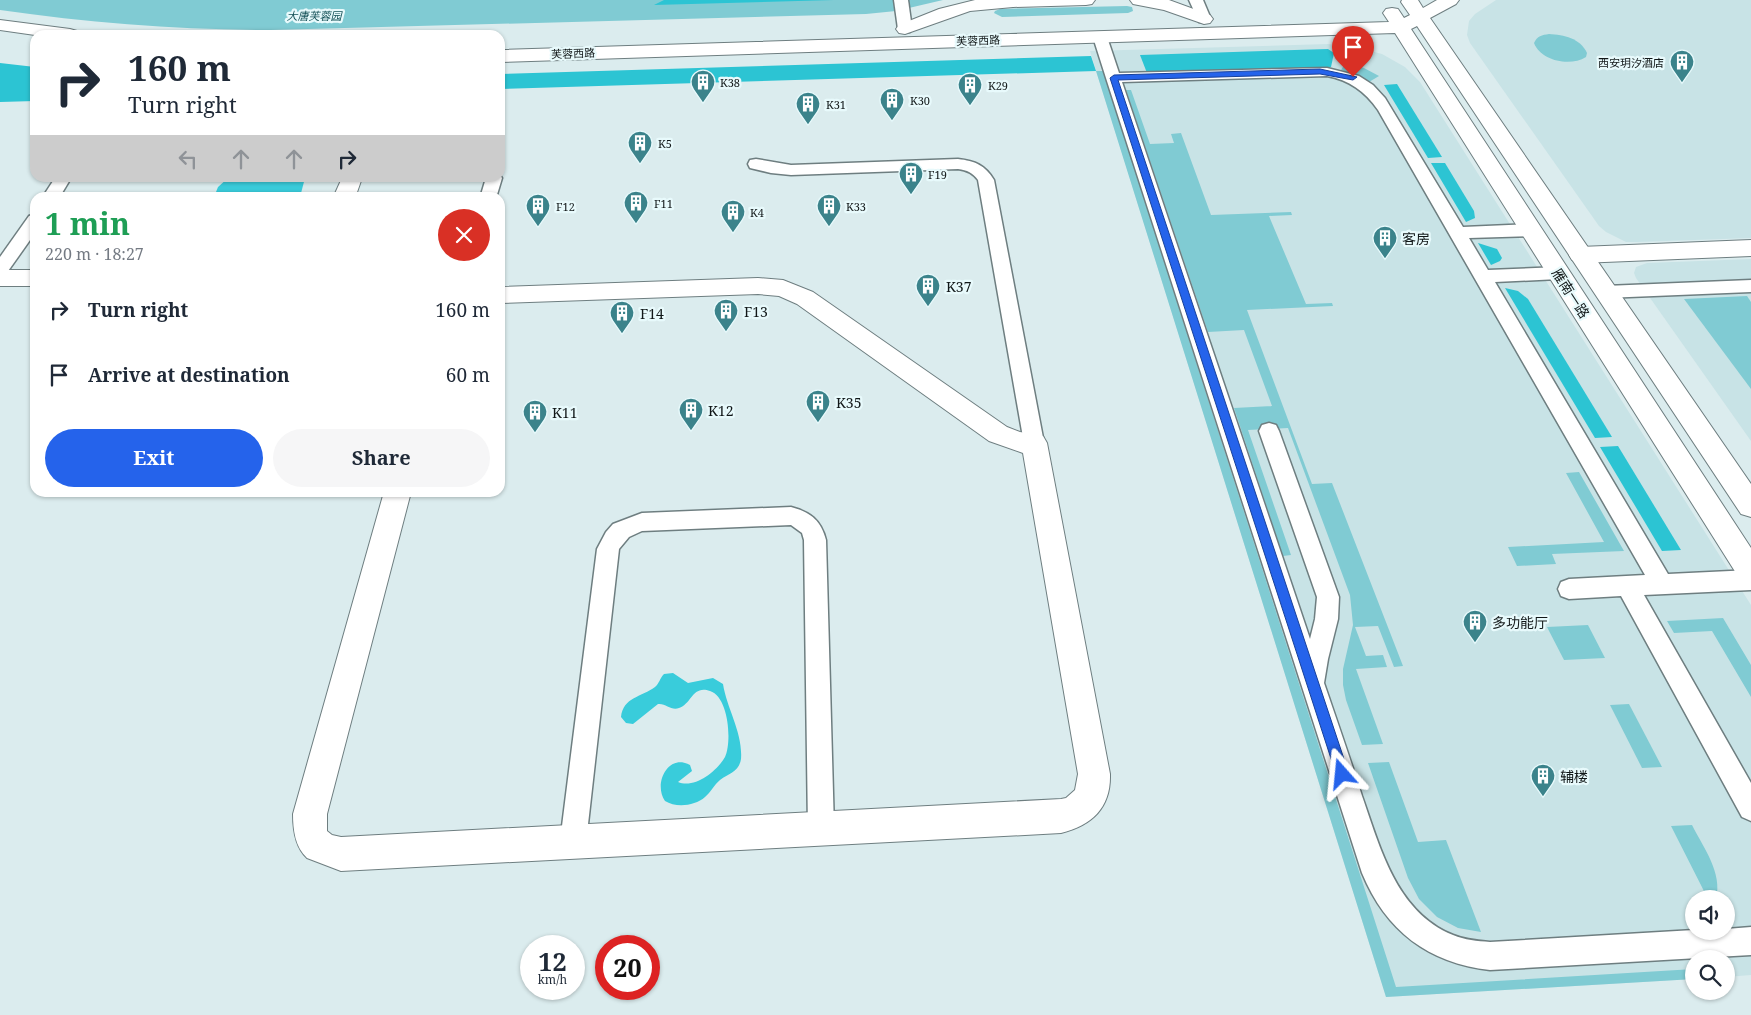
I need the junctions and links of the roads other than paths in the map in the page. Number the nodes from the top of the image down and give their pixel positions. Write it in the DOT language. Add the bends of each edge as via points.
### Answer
graph roads {
  1 [pos="901,0"];
  2 [pos="1086,0"];
  3 [pos="1139,0"];
  4 [pos="1196,0"];
  5 [pos="1450,0"];
  6 [pos="1406,11"];
  7 [pos="1204,19"];
  8 [pos="0,25"];
  9 [pos="905,29"];
  10 [pos="35,30"];
  11 [pos="1100,37"];
  12 [pos="505,40"];
  13 [pos="505,56"];
  14 [pos="1114,78"];
  15 [pos="756,164"];
  16 [pos="30,227"];
  17 [pos="1531,230"];
  18 [pos="1458,233"];
  19 [pos="1751,248"];
  20 [pos="1580,255"];
  21 [pos="0,270"];
  22 [pos="1559,273"];
  23 [pos="1483,276"];
  24 [pos="0,278"];
  25 [pos="30,278"];
  26 [pos="1751,286"];
  27 [pos="1605,292"];
  28 [pos="505,295"];
  29 [pos="1269,430"];
  30 [pos="1034,443"];
  31 [pos="397,497"];
  32 [pos="1751,506"];
  33 [pos="1751,572"];
  34 [pos="1751,580"];
  35 [pos="1662,584"];
  36 [pos="1627,586"];
  37 [pos="1569,589"];
  38 [pos="1318,700"];
  39 [pos="1751,808"];
  40 [pos="821,828"];
  41 [pos="573,842"];
  42 [pos="1751,941"];
  1 -- 9 [label="lane"];
  2 -- 9 [label="main road" via="971,6 943,13"];
  3 -- 7 [label="main road"];
  4 -- 7 [label="lane"];
  5 -- 6 [label="main road, 芙蓉西路"];
  6 -- 7 [label="main road, 芙蓉西路"];
  6 -- 11 [label="main road, 芙蓉西路"];
  6 -- 17 [label="main road, 雁南一路"];
  6 -- 20 [label="main road, 雁南一路"];
  7 -- 9 [label="main road, 芙蓉西路"];
  8 -- 10 [label="main road"];
  9 -- 12 [label="main road, 芙蓉西路"];
  11 -- 13 [label="main road, 芙蓉西路"];
  11 -- 14 [label="lane"];
  14 -- 18 [label="lane" via="1320,72 1353,77 1370,89 1381,103"];
  14 -- 38 [label="lane"];
  15 -- 30 [label="lane" via="791,170 958,164 968,165 983,174"];
  16 -- 21 [label="lane"];
  17 -- 18 [label="lane"];
  17 -- 22 [label="main road, 雁南一路"];
  18 -- 23 [label="lane"];
  19 -- 20 [label="main road"];
  20 -- 27 [label="main road, 雁南一路"];
  22 -- 23 [label="lane"];
  22 -- 33 [label="main road, 雁南一路"];
  23 -- 35 [label="lane"];
  24 -- 25 [label="main road"];
  26 -- 27 [label="lane"];
  27 -- 32 [label="main road, 雁南一路"];
  28 -- 30 [label="main road" via="758,286 783,288 805,298 998,434 1018,442"];
  29 -- 38 [label="lane" via="1328,597 1328,620 1314,676"];
  30 -- 40 [label="main road" via="1094,774 1092,796 1082,808 1061,816"];
  31 -- 41 [label="main road" via="310,814 309,830 314,843 326,851 341,854"];
  34 -- 35 [label="lane"];
  35 -- 36 [label="lane"];
  36 -- 37 [label="lane"];
  36 -- 39 [label="lane"];
  38 -- 42 [label="lane" via="1375,873 1403,916 1437,943 1464,954 1490,956"];
  40 -- 41 [label="main road"];
  40 -- 41 [label="lane" via="813,530 802,519 790,516 642,522 619,530 608,549"];
}
